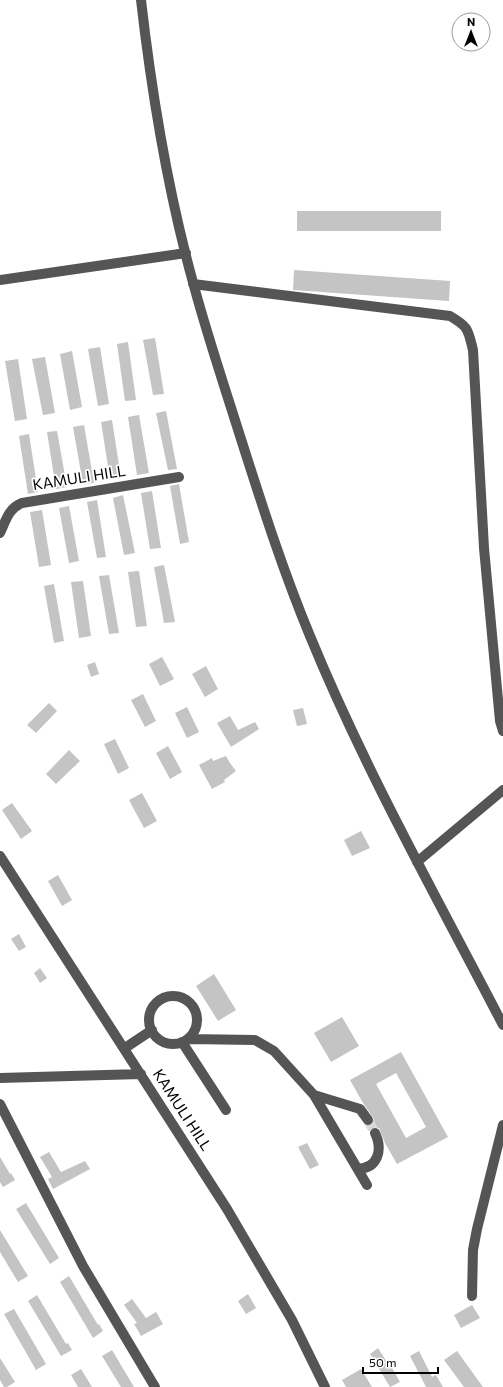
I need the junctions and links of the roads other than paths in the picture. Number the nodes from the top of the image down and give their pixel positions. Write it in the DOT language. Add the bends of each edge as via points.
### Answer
graph roads {
  1 [pos="141,0"];
  2 [pos="186,253"];
  3 [pos="0,280"];
  4 [pos="193,284"];
  5 [pos="179,477"];
  6 [pos="0,533"];
  7 [pos="503,731"];
  8 [pos="503,790"];
  9 [pos="0,856"];
  10 [pos="417,862"];
  11 [pos="503,1025"];
  12 [pos="152,1030"];
  13 [pos="185,1040"];
  14 [pos="125,1048"];
  15 [pos="141,1074"];
  16 [pos="0,1078"];
  17 [pos="314,1094"];
  18 [pos="0,1104"];
  19 [pos="226,1110"];
  20 [pos="368,1120"];
  21 [pos="503,1125"];
  22 [pos="376,1133"];
  23 [pos="358,1169"];
  24 [pos="367,1185"];
  25 [pos="472,1296"];
  26 [pos="154,1387"];
  27 [pos="325,1387"];
  1 -- 2 [label="street" via="154,97 170,185"];
  2 -- 3 [label="street"];
  2 -- 4 [label="street"];
  4 -- 7 [label="street" via="450,316 462,323 469,333 473,350 484,548"];
  4 -- 10 [label="street" via="287,580 343,710"];
  5 -- 6 [label="street, KAMULI HILL" via="22,503 9,512"];
  8 -- 10 [label="street"];
  9 -- 14 [label="street, KAMULI HILL"];
  10 -- 11 [label="street"];
  12 -- 13 [label="street" via="164,1042 176,1043"];
  12 -- 13 [label="street" via="150,1014 155,1004 164,997 181,997 194,1007 197,1018 195,1030"];
  12 -- 14 [label="street"];
  13 -- 17 [label="street" via="256,1040 274,1051"];
  13 -- 19 [label="street"];
  14 -- 15 [label="street, KAMULI HILL"];
  15 -- 16 [label="street"];
  15 -- 27 [label="street, KAMULI HILL" via="227,1209 292,1320"];
  17 -- 20 [label="street" via="360,1108"];
  17 -- 23 [label="street"];
  18 -- 26 [label="street" via="83,1266"];
  21 -- 25 [label="street" via="476,1229"];
  22 -- 23 [label="street" via="380,1142 378,1155 373,1164"];
  23 -- 24 [label="street"];
}
